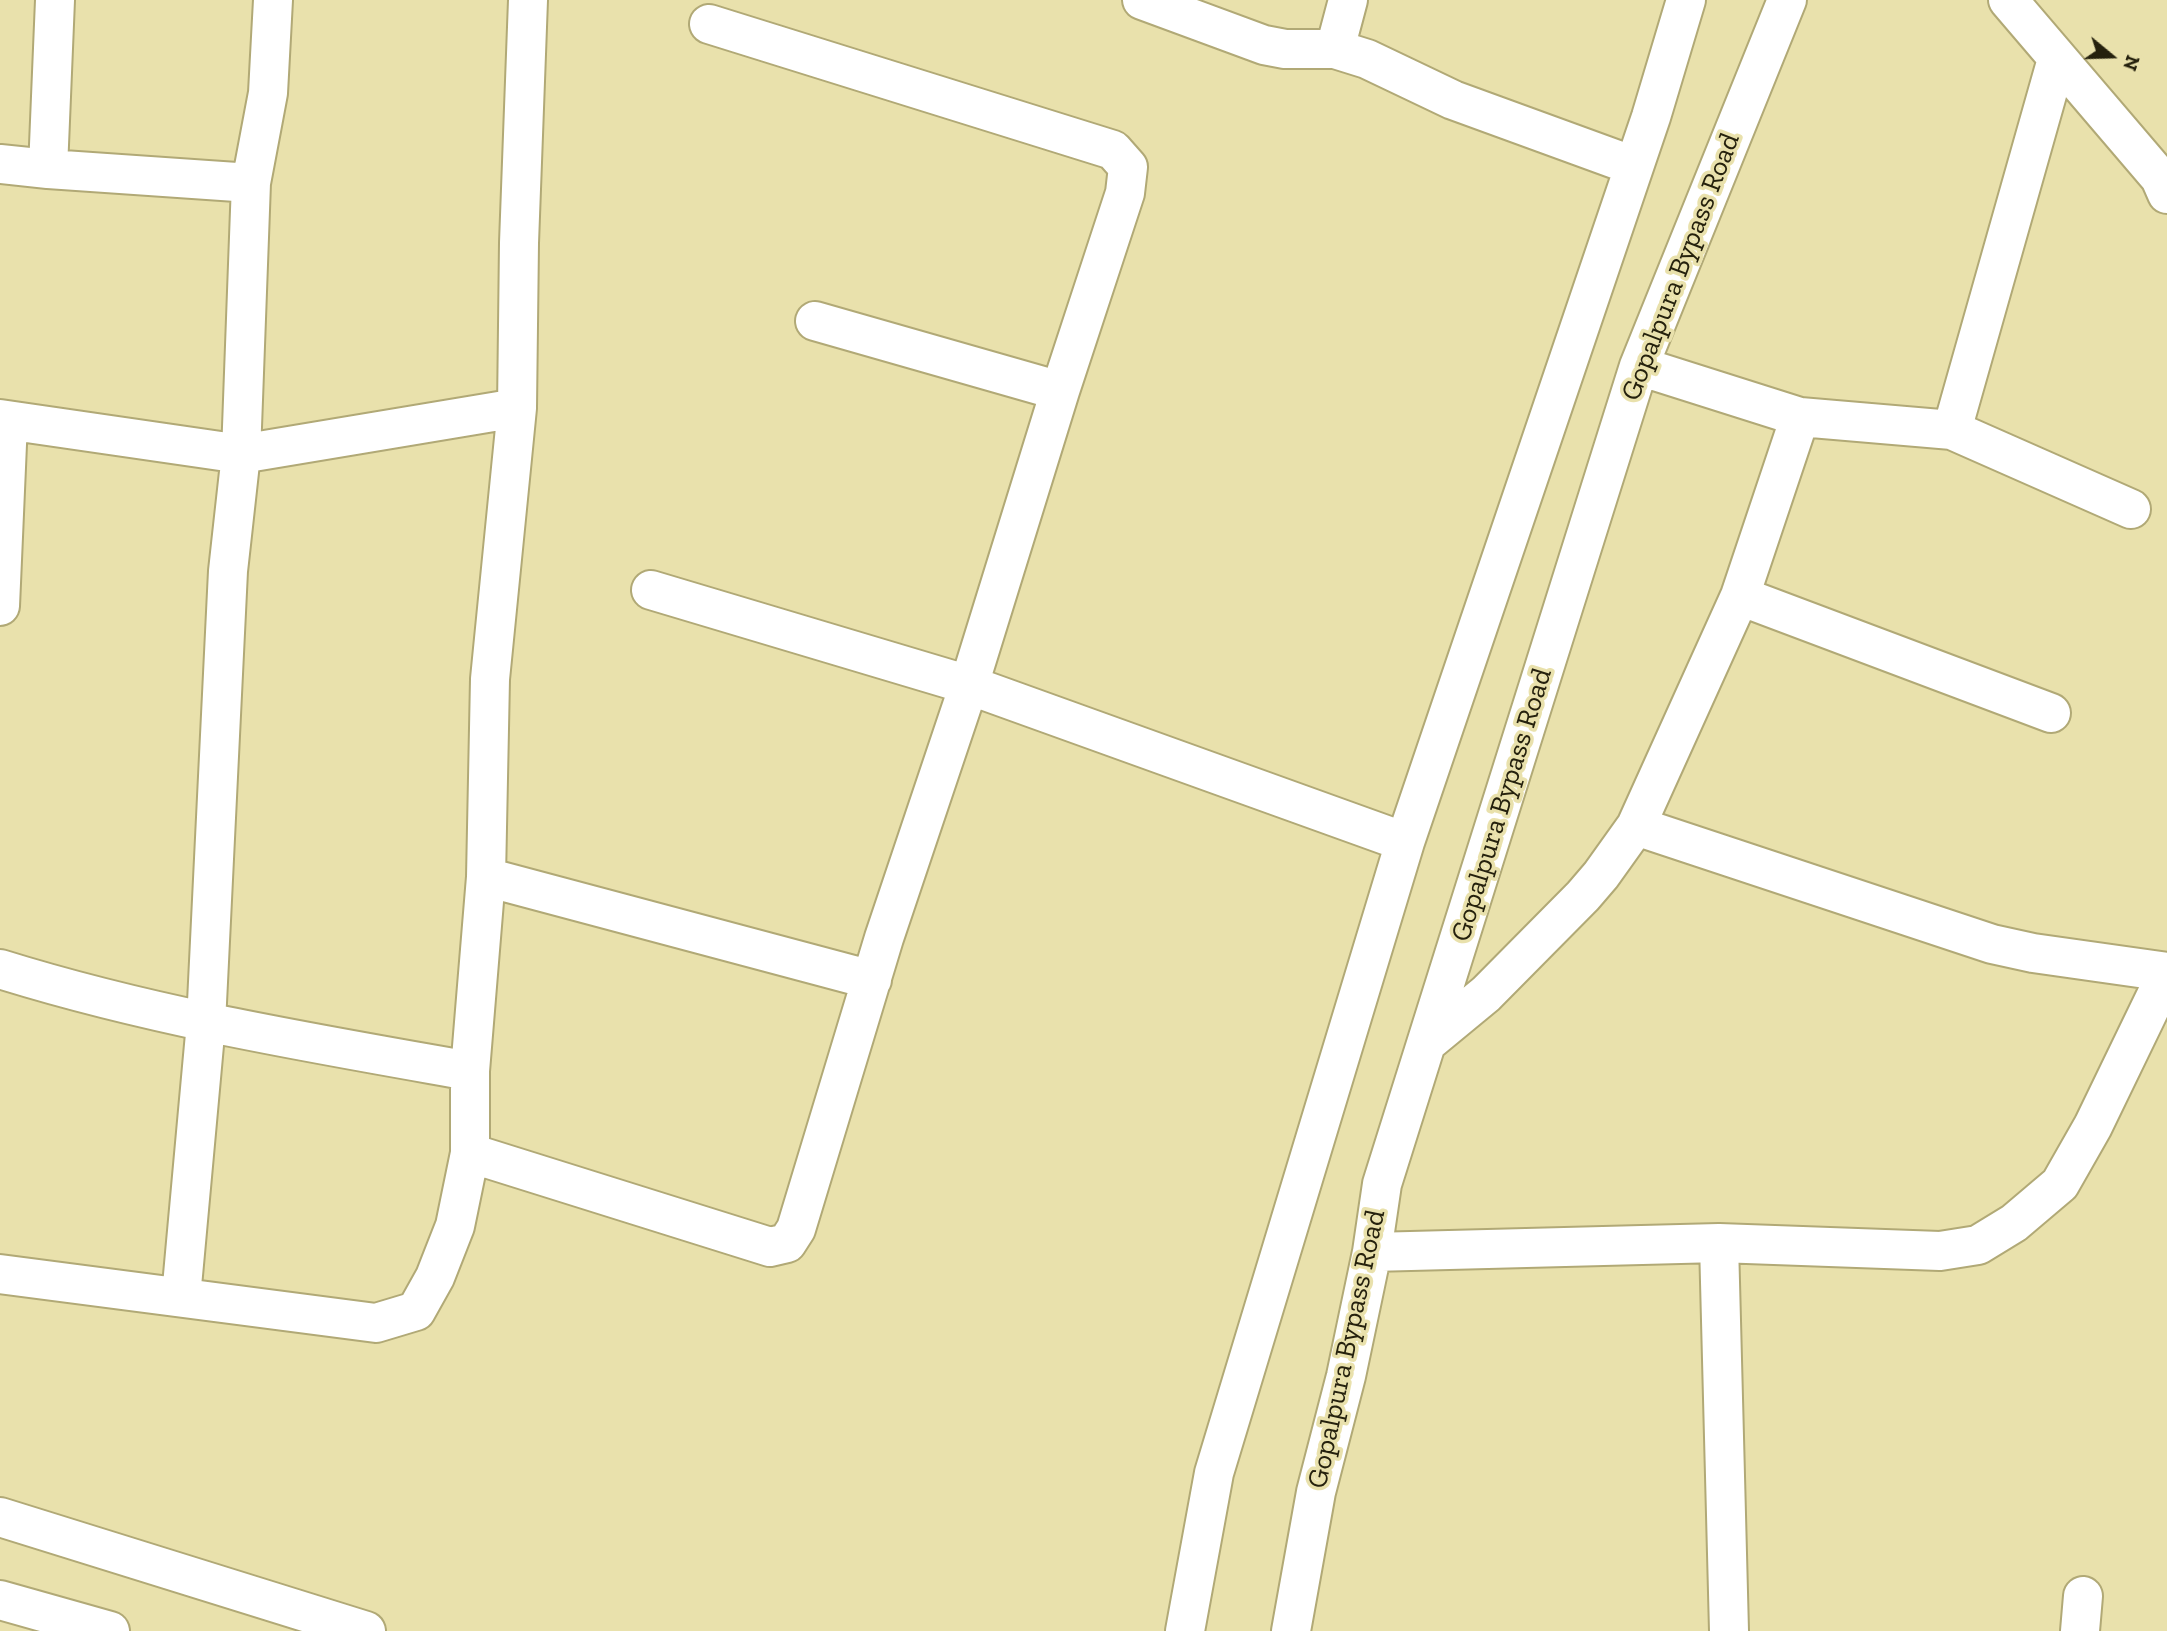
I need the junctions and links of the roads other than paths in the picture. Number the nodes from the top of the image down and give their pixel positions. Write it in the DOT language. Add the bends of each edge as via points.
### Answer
graph roads {
  1 [pos="55,0"];
  2 [pos="272,0"];
  3 [pos="528,0"];
  4 [pos="1142,0"];
  5 [pos="1348,0"];
  6 [pos="1686,0"];
  7 [pos="1787,0"];
  8 [pos="2007,0"];
  9 [pos="709,24"];
  10 [pos="1335,49"];
  11 [pos="2057,59"];
  12 [pos="0,164"];
  13 [pos="1634,166"];
  14 [pos="48,169"];
  15 [pos="251,183"];
  16 [pos="2167,194"];
  17 [pos="815,321"];
  18 [pos="1639,366"];
  19 [pos="1060,391"];
  20 [pos="517,408"];
  21 [pos="1800,417"];
  22 [pos="4,420"];
  23 [pos="1952,430"];
  24 [pos="241,454"];
  25 [pos="2131,509"];
  26 [pos="651,590"];
  27 [pos="1740,596"];
  28 [pos="0,606"];
  29 [pos="969,685"];
  30 [pos="2051,713"];
  31 [pos="1636,826"];
  32 [pos="1405,842"];
  33 [pos="486,877"];
  34 [pos="0,969"];
  35 [pos="2167,972"];
  36 [pos="872,980"];
  37 [pos="206,1023"];
  38 [pos="1429,1041"];
  39 [pos="470,1072"];
  40 [pos="470,1153"];
  41 [pos="1719,1243"];
  42 [pos="1372,1252"];
  43 [pos="0,1274"];
  44 [pos="181,1297"];
  45 [pos="0,1517"];
  46 [pos="0,1600"];
  47 [pos="110,1631"];
  48 [pos="366,1631"];
  49 [pos="1185,1631"];
  50 [pos="1291,1631"];
  51 [pos="1729,1631"];
  1 -- 14 [label="street"];
  2 -- 15 [label="street" via="268,93"];
  3 -- 20 [label="street"];
  4 -- 10 [label="street" via="1264,46"];
  5 -- 10 [label="street"];
  6 -- 13 [label="street"];
  7 -- 18 [label="street, Gopalpura Bypass Road"];
  8 -- 11 [label="street"];
  9 -- 19 [label="street" via="1114,150 1128,167 1125,193"];
  10 -- 13 [label="street" via="1367,59 1453,100"];
  11 -- 16 [label="street" via="2160,178"];
  11 -- 23 [label="street"];
  12 -- 14 [label="street"];
  13 -- 32 [label="street"];
  14 -- 15 [label="street"];
  15 -- 24 [label="street"];
  17 -- 19 [label="street"];
  18 -- 21 [label="street"];
  18 -- 38 [label="street, Gopalpura Bypass Road"];
  19 -- 29 [label="street"];
  20 -- 24 [label="street"];
  20 -- 33 [label="street" via="490,678"];
  21 -- 23 [label="street"];
  21 -- 27 [label="street"];
  22 -- 24 [label="street"];
  22 -- 28 [label="street"];
  23 -- 25 [label="street"];
  24 -- 37 [label="street" via="228,571"];
  26 -- 29 [label="street"];
  27 -- 30 [label="street"];
  27 -- 31 [label="street"];
  29 -- 32 [label="street"];
  29 -- 36 [label="street"];
  31 -- 35 [label="street" via="1992,944"];
  31 -- 38 [label="street" via="1583,896 1486,993"];
  32 -- 49 [label="street" via="1214,1472"];
  33 -- 36 [label="street"];
  33 -- 39 [label="street"];
  34 -- 37 [label="street"];
  35 -- 41 [label="street" via="2099,1115 2060,1184 2014,1223 1978,1245 1940,1251"];
  36 -- 40 [label="street" via="788,1243 771,1247"];
  37 -- 39 [label="street"];
  37 -- 44 [label="street"];
  38 -- 42 [label="street, Gopalpura Bypass Road" via="1382,1184"];
  39 -- 40 [label="street"];
  40 -- 44 [label="street" via="454,1226 435,1278 416,1311 376,1323"];
  41 -- 42 [label="street"];
  41 -- 51 [label="street"];
  42 -- 50 [label="street, Gopalpura Bypass Road" via="1316,1492"];
  43 -- 44 [label="street"];
  45 -- 48 [label="street"];
  46 -- 47 [label="street"];
}
